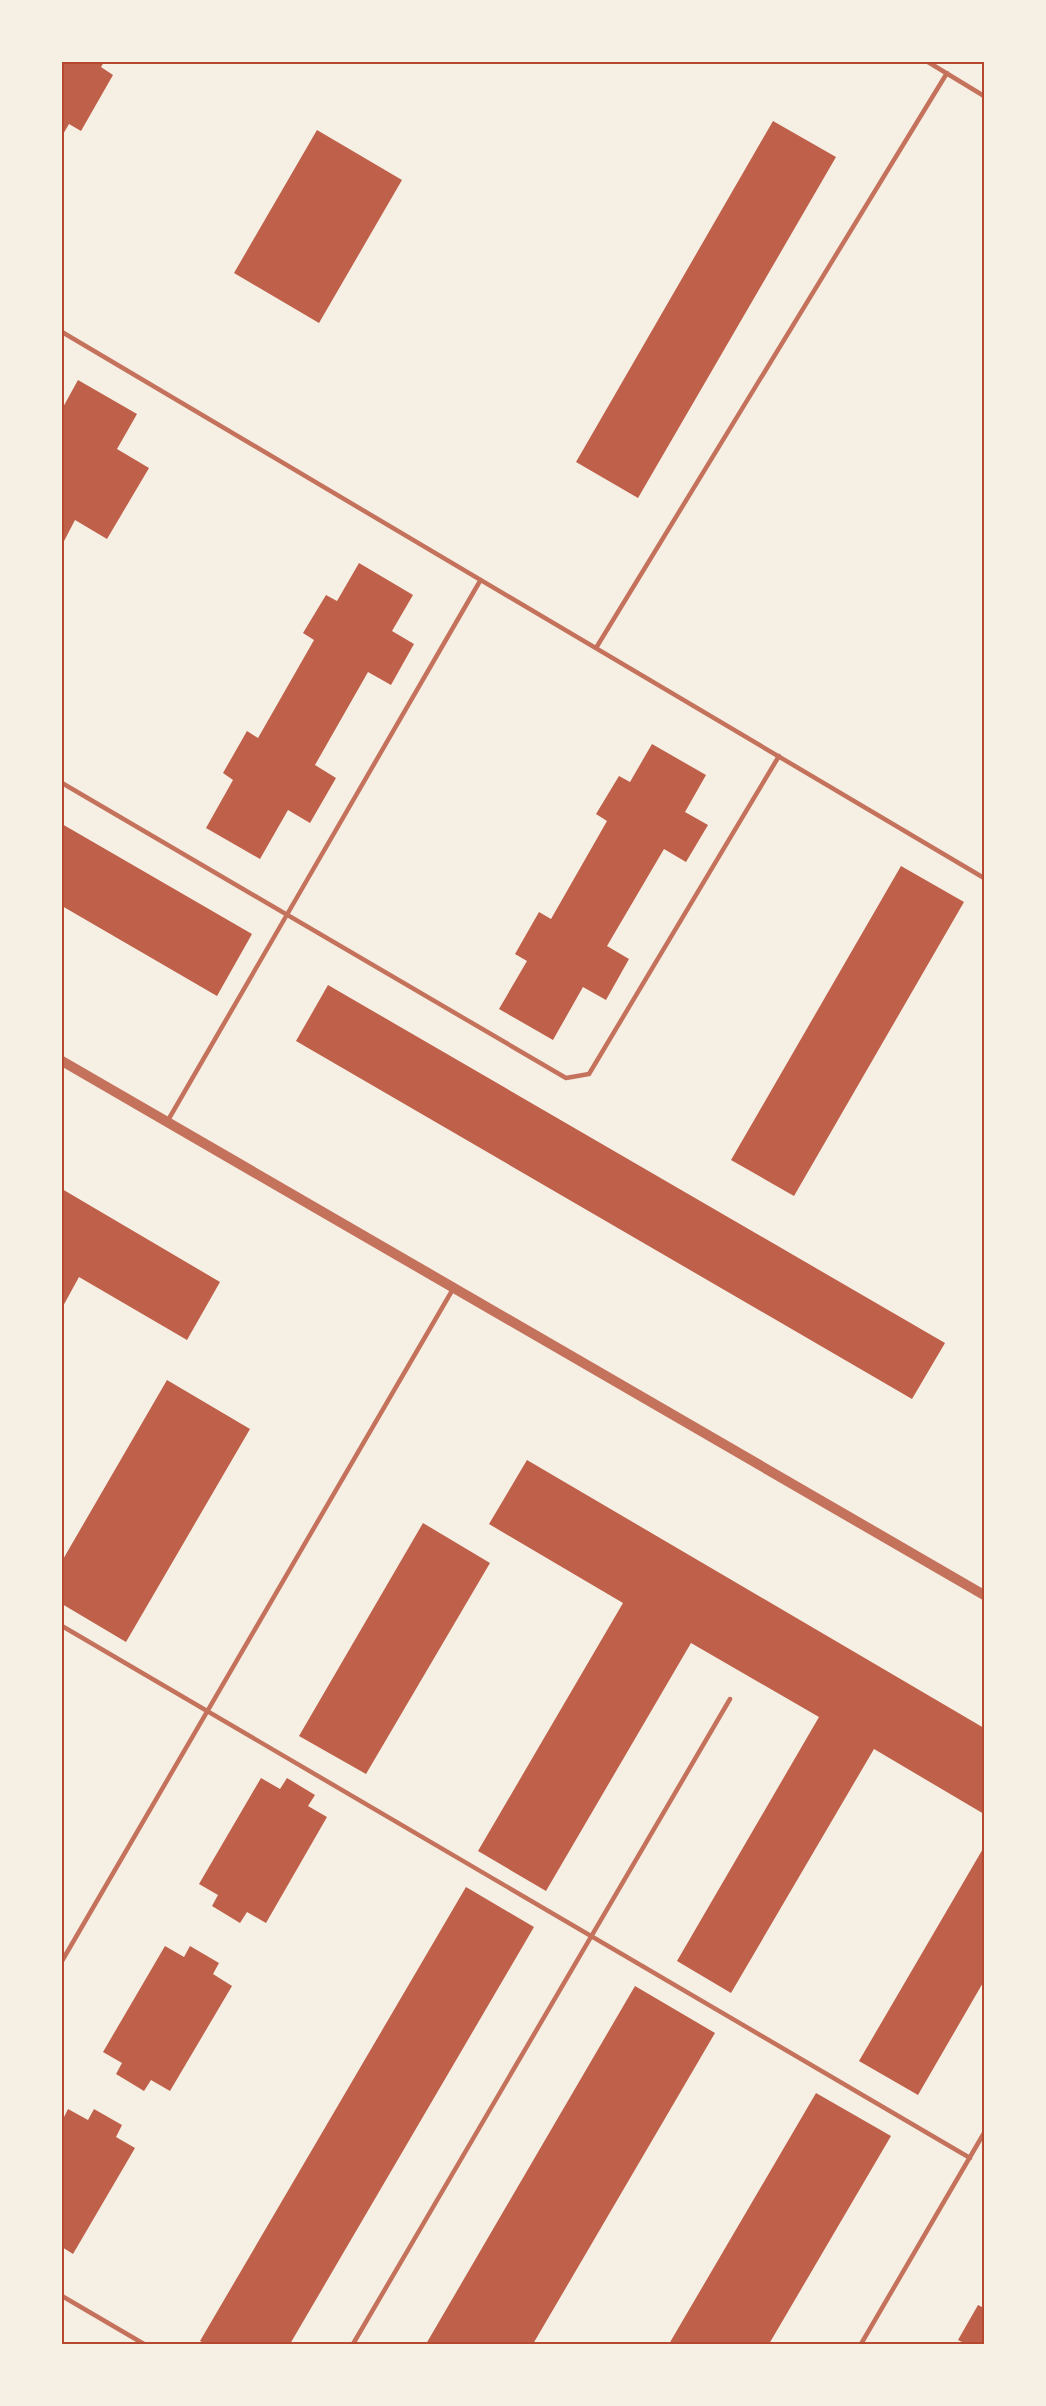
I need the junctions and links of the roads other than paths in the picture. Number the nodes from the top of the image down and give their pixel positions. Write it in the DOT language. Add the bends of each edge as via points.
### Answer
graph roads {
  1 [pos="928,62"];
  2 [pos="947,73"];
  3 [pos="984,96"];
  4 [pos="62,332"];
  5 [pos="480,581"];
  6 [pos="596,648"];
  7 [pos="779,756"];
  8 [pos="62,783"];
  9 [pos="984,878"];
  10 [pos="287,915"];
  11 [pos="62,1061"];
  12 [pos="167,1122"];
  13 [pos="454,1288"];
  14 [pos="984,1595"];
  15 [pos="62,1626"];
  16 [pos="730,1698"];
  17 [pos="207,1711"];
  18 [pos="592,1937"];
  19 [pos="62,1961"];
  20 [pos="984,2133"];
  21 [pos="969,2158"];
  22 [pos="62,2296"];
  23 [pos="144,2344"];
  24 [pos="353,2344"];
  25 [pos="861,2344"];
  1 -- 2 [label="lane"];
  2 -- 3 [label="lane"];
  2 -- 6 [label="lane"];
  4 -- 5 [label="lane"];
  5 -- 6 [label="lane"];
  5 -- 10 [label="lane"];
  6 -- 7 [label="lane"];
  7 -- 9 [label="lane"];
  7 -- 10 [label="lane" via="589,1074 566,1078"];
  8 -- 10 [label="lane"];
  10 -- 12 [label="lane"];
  11 -- 12 [label="street"];
  12 -- 13 [label="street"];
  13 -- 14 [label="street"];
  13 -- 17 [label="lane"];
  15 -- 17 [label="lane"];
  16 -- 18 [label="lane"];
  17 -- 18 [label="lane"];
  17 -- 19 [label="lane"];
  18 -- 21 [label="lane"];
  18 -- 24 [label="lane"];
  20 -- 21 [label="lane"];
  21 -- 25 [label="lane"];
  22 -- 23 [label="lane"];
}
